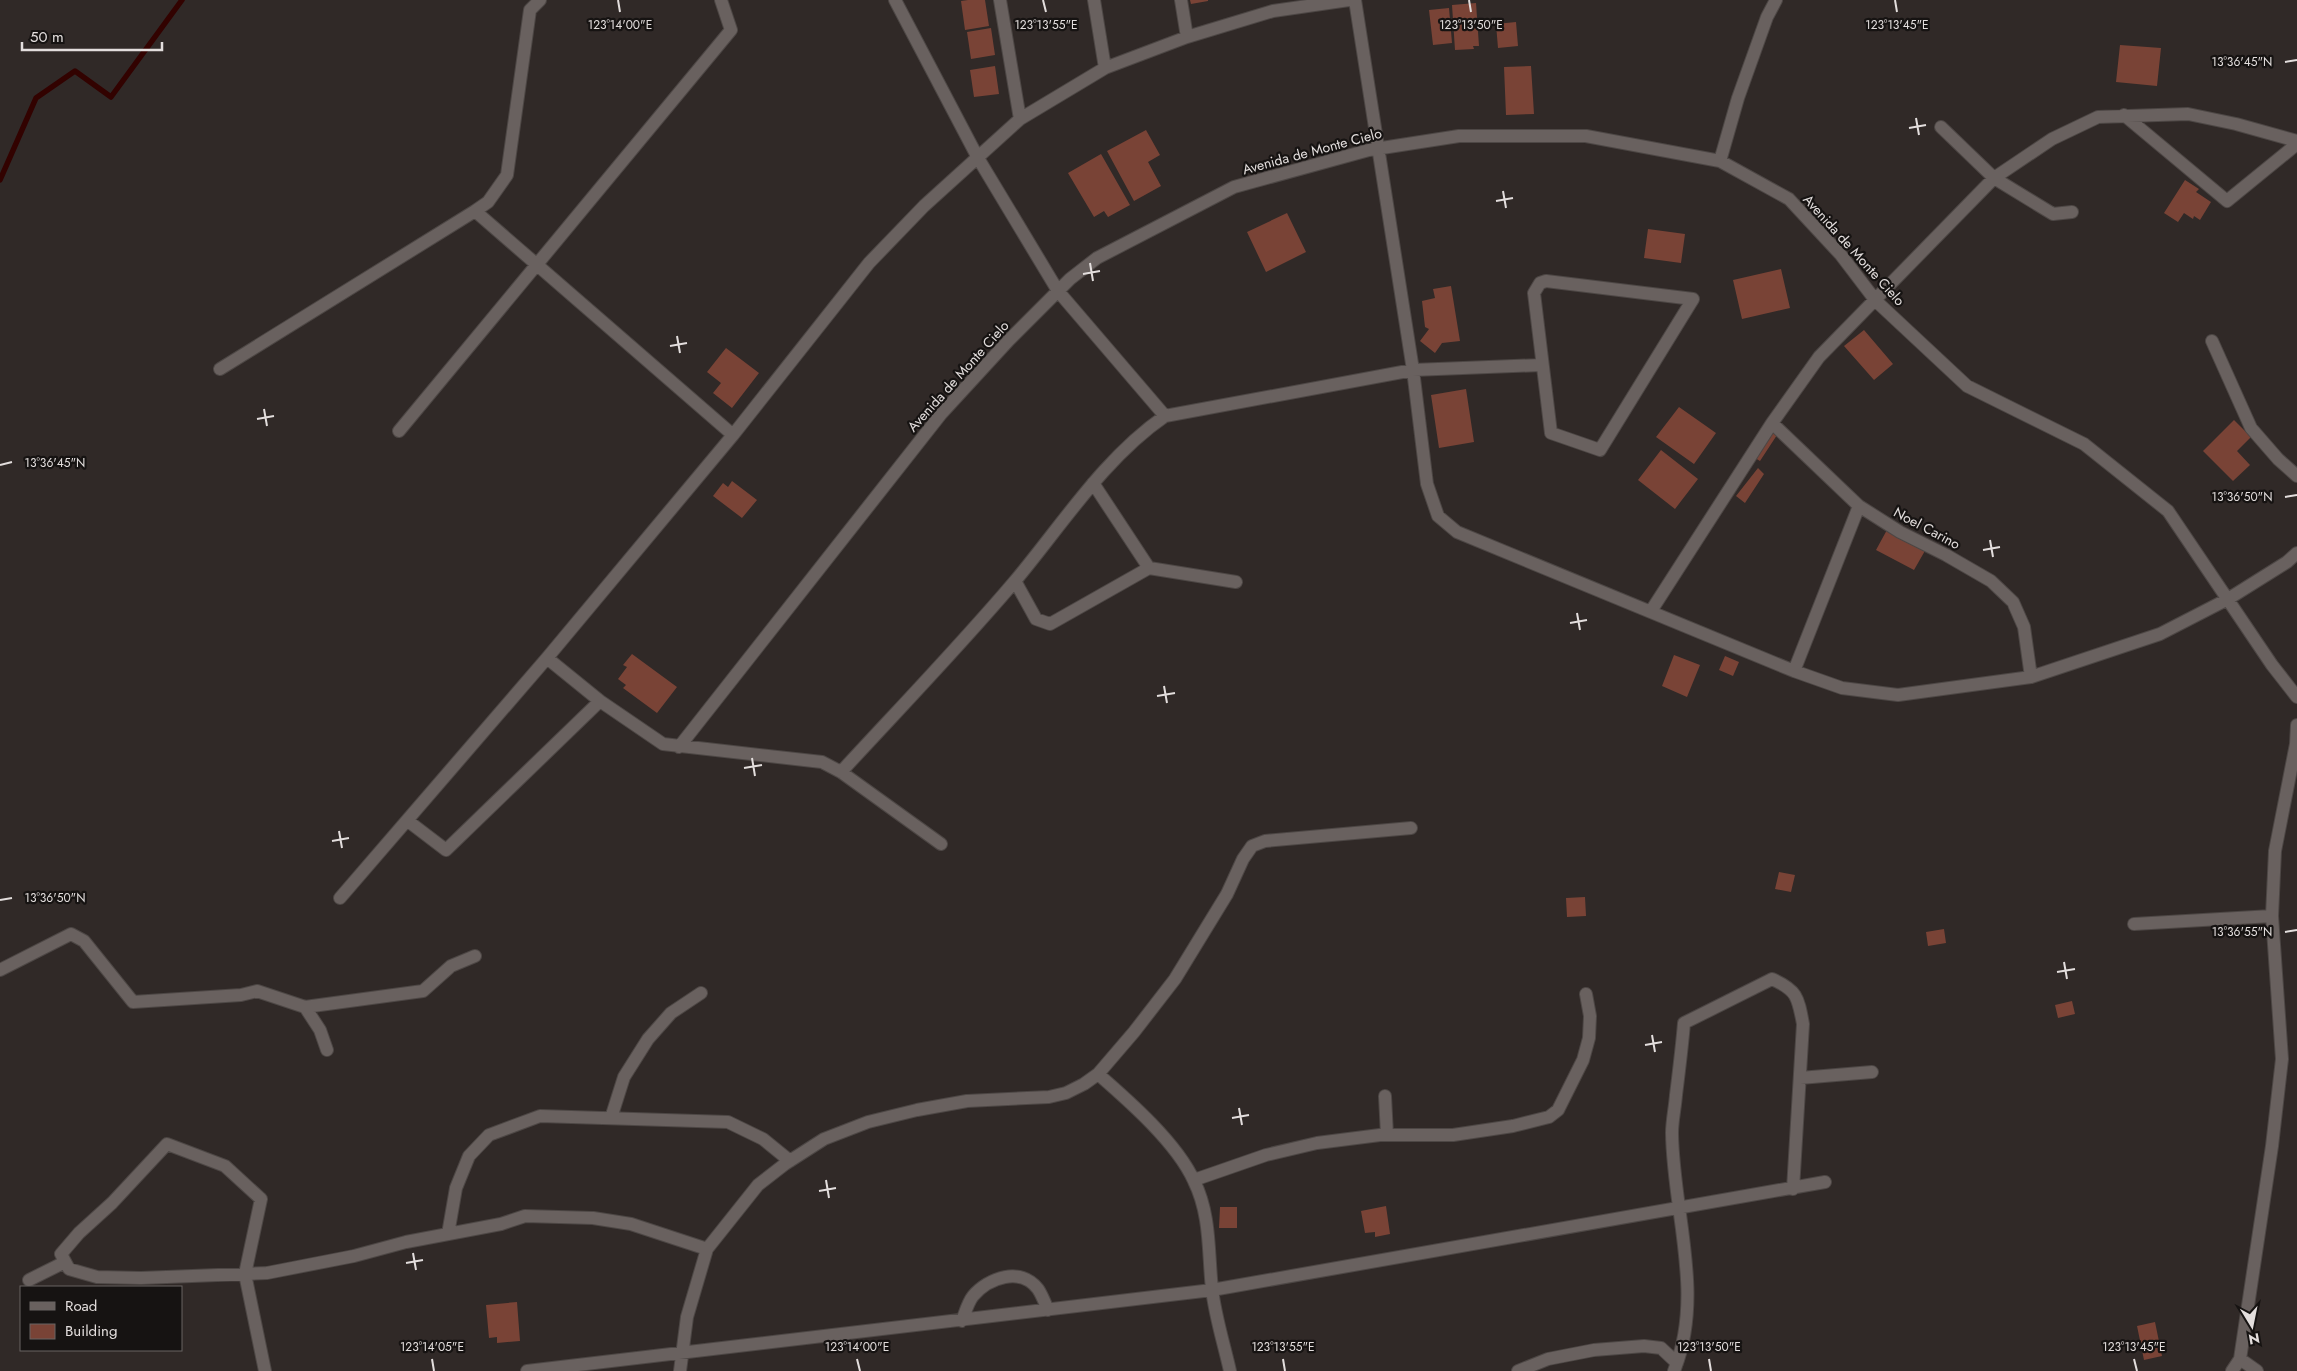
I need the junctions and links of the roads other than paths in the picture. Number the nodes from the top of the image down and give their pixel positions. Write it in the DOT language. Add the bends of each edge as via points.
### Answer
graph roads {
  1 [pos="540,0"];
  2 [pos="721,0"];
  3 [pos="895,0"];
  4 [pos="1000,0"];
  5 [pos="1094,0"];
  6 [pos="1182,0"];
  7 [pos="1349,0"];
  8 [pos="1355,0"];
  9 [pos="1776,0"];
  10 [pos="1272,6"];
  11 [pos="1188,37"];
  12 [pos="1105,68"];
  13 [pos="2124,115"];
  14 [pos="1020,119"];
  15 [pos="1941,127"];
  16 [pos="2297,143"];
  17 [pos="1379,148"];
  18 [pos="978,158"];
  19 [pos="1720,161"];
  20 [pos="1994,178"];
  21 [pos="475,211"];
  22 [pos="2072,212"];
  23 [pos="536,265"];
  24 [pos="1058,291"];
  25 [pos="1876,301"];
  26 [pos="2212,341"];
  27 [pos="1541,365"];
  28 [pos="220,369"];
  29 [pos="1413,370"];
  30 [pos="1165,416"];
  31 [pos="1772,423"];
  32 [pos="399,431"];
  33 [pos="733,435"];
  34 [pos="2297,476"];
  35 [pos="1094,483"];
  36 [pos="1859,506"];
  37 [pos="2297,553"];
  38 [pos="1149,568"];
  39 [pos="1015,581"];
  40 [pos="1236,582"];
  41 [pos="2228,599"];
  42 [pos="1652,611"];
  43 [pos="547,658"];
  44 [pos="1794,671"];
  45 [pos="2031,677"];
  46 [pos="2297,697"];
  47 [pos="600,701"];
  48 [pos="2297,725"];
  49 [pos="679,747"];
  50 [pos="841,772"];
  51 [pos="408,821"];
  52 [pos="1412,828"];
  53 [pos="942,844"];
  54 [pos="340,898"];
  55 [pos="2272,916"];
  56 [pos="2134,924"];
  57 [pos="475,956"];
  58 [pos="0,970"];
  59 [pos="701,993"];
  60 [pos="1586,994"];
  61 [pos="305,1007"];
  62 [pos="327,1050"];
  63 [pos="1872,1072"];
  64 [pos="1098,1074"];
  65 [pos="1800,1078"];
  66 [pos="1386,1096"];
  67 [pos="611,1118"];
  68 [pos="1387,1135"];
  69 [pos="790,1161"];
  70 [pos="1194,1180"];
  71 [pos="1826,1182"];
  72 [pos="1793,1189"];
  73 [pos="1679,1209"];
  74 [pos="448,1234"];
  75 [pos="707,1249"];
  76 [pos="65,1262"];
  77 [pos="245,1274"];
  78 [pos="29,1280"];
  79 [pos="1212,1290"];
  80 [pos="1048,1310"];
  81 [pos="962,1321"];
  82 [pos="681,1354"];
  83 [pos="2240,1359"];
  84 [pos="1675,1367"];
  85 [pos="264,1371"];
  86 [pos="527,1371"];
  87 [pos="680,1371"];
  88 [pos="1230,1371"];
  89 [pos="1518,1371"];
  90 [pos="2232,1371"];
  91 [pos="2257,1371"];
  1 -- 21 [label="street" via="530,10 506,175 488,202"];
  2 -- 23 [label="street" via="731,30"];
  3 -- 18 [label="street"];
  4 -- 14 [label="street"];
  5 -- 12 [label="street"];
  6 -- 11 [label="street"];
  7 -- 10 [label="street"];
  8 -- 17 [label="street"];
  9 -- 19 [label="street" via="1738,98"];
  10 -- 11 [label="street"];
  11 -- 12 [label="street"];
  12 -- 14 [label="street"];
  13 -- 16 [label="street" via="2188,114 2236,124"];
  13 -- 16 [label="street" via="2228,201"];
  13 -- 20 [label="street" via="2098,117 2052,139"];
  14 -- 18 [label="street"];
  15 -- 20 [label="street"];
  17 -- 19 [label="street, Avenida de Monte Cielo" via="1459,136 1586,136"];
  17 -- 24 [label="street, Avenida de Monte Cielo" via="1234,187 1098,258"];
  17 -- 29 [label="street"];
  18 -- 24 [label="street"];
  18 -- 33 [label="street" via="924,206 869,263"];
  19 -- 25 [label="street, Avenida de Monte Cielo" via="1789,199 1841,255"];
  20 -- 22 [label="street" via="2053,214"];
  20 -- 25 [label="street"];
  21 -- 23 [label="street"];
  21 -- 28 [label="street"];
  23 -- 32 [label="street"];
  23 -- 33 [label="street"];
  24 -- 30 [label="street"];
  24 -- 49 [label="street, Avenida de Monte Cielo" via="941,414"];
  25 -- 31 [label="street" via="1819,357"];
  25 -- 41 [label="street, Avenida de Monte Cielo" via="1967,386 2084,444 2168,511"];
  26 -- 34 [label="street" via="2252,428"];
  27 -- 27 [label="street" via="1551,433 1600,450 1693,300 1546,281 1540,283 1534,293"];
  27 -- 29 [label="street"];
  29 -- 30 [label="street"];
  29 -- 42 [label="street" via="1427,484 1438,516 1457,532"];
  30 -- 35 [label="street" via="1148,428"];
  31 -- 36 [label="street, Noel Carino"];
  31 -- 42 [label="street"];
  33 -- 43 [label="street"];
  35 -- 38 [label="street"];
  35 -- 39 [label="street"];
  36 -- 44 [label="street"];
  36 -- 45 [label="street, Noel Carino" via="1991,581 2013,602 2024,627"];
  37 -- 41 [label="street"];
  38 -- 39 [label="street" via="1050,624 1036,619"];
  38 -- 40 [label="street"];
  39 -- 50 [label="street"];
  41 -- 45 [label="street" via="2160,634"];
  41 -- 46 [label="street, Avenida de Monte Cielo"];
  42 -- 44 [label="street"];
  43 -- 47 [label="street"];
  43 -- 51 [label="street"];
  44 -- 45 [label="street" via="1842,688 1898,696"];
  47 -- 49 [label="street" via="663,744"];
  47 -- 51 [label="street" via="446,850"];
  48 -- 55 [label="street" via="2275,851"];
  49 -- 50 [label="street" via="822,762"];
  50 -- 53 [label="street"];
  51 -- 54 [label="street"];
  52 -- 64 [label="street" via="1265,841 1252,846 1175,979"];
  55 -- 56 [label="street"];
  55 -- 83 [label="street" via="2282,1059"];
  57 -- 61 [label="street" via="451,966 424,992"];
  58 -- 61 [label="street" via="71,934 84,941 133,1002 241,995 257,991"];
  59 -- 67 [label="street" via="671,1013 648,1039 624,1077"];
  60 -- 68 [label="street" via="1590,1031 1583,1060 1558,1110 1549,1117 1453,1135"];
  61 -- 62 [label="street" via="320,1030"];
  63 -- 65 [label="street"];
  64 -- 69 [label="street" via="1066,1093 1049,1097 966,1101 868,1122 824,1139"];
  64 -- 70 [label="street" via="1165,1138"];
  65 -- 72 [label="street"];
  65 -- 73 [label="street" via="1803,1024 1800,1005 1790,987 1772,979 1684,1023 1672,1132"];
  66 -- 68 [label="street"];
  67 -- 69 [label="street" via="728,1122 763,1139"];
  67 -- 74 [label="street" via="540,1116 489,1135 469,1156 456,1188"];
  68 -- 70 [label="street" via="1342,1138 1298,1147"];
  69 -- 75 [label="street" via="758,1185"];
  70 -- 79 [label="street" via="1208,1233"];
  71 -- 72 [label="street"];
  72 -- 73 [label="street"];
  73 -- 79 [label="street"];
  73 -- 84 [label="street" via="1686,1247 1688,1297 1686,1327"];
  74 -- 75 [label="street" via="502,1224 525,1216 593,1218 631,1224"];
  74 -- 77 [label="street" via="299,1268"];
  75 -- 82 [label="street" via="687,1317"];
  76 -- 77 [label="street" via="69,1269 97,1277"];
  76 -- 77 [label="street" via="61,1254 79,1233 167,1144 225,1166 261,1199"];
  76 -- 78 [label="street"];
  77 -- 85 [label="street"];
  79 -- 80 [label="street"];
  79 -- 88 [label="street"];
  80 -- 81 [label="street"];
  80 -- 81 [label="street" via="1037,1288 1021,1278 1005,1277 993,1280 972,1297"];
  81 -- 82 [label="street"];
  82 -- 86 [label="street"];
  82 -- 87 [label="street"];
  83 -- 90 [label="street"];
  83 -- 91 [label="street"];
  84 -- 89 [label="street" via="1661,1348 1618,1347 1557,1357"];
}
